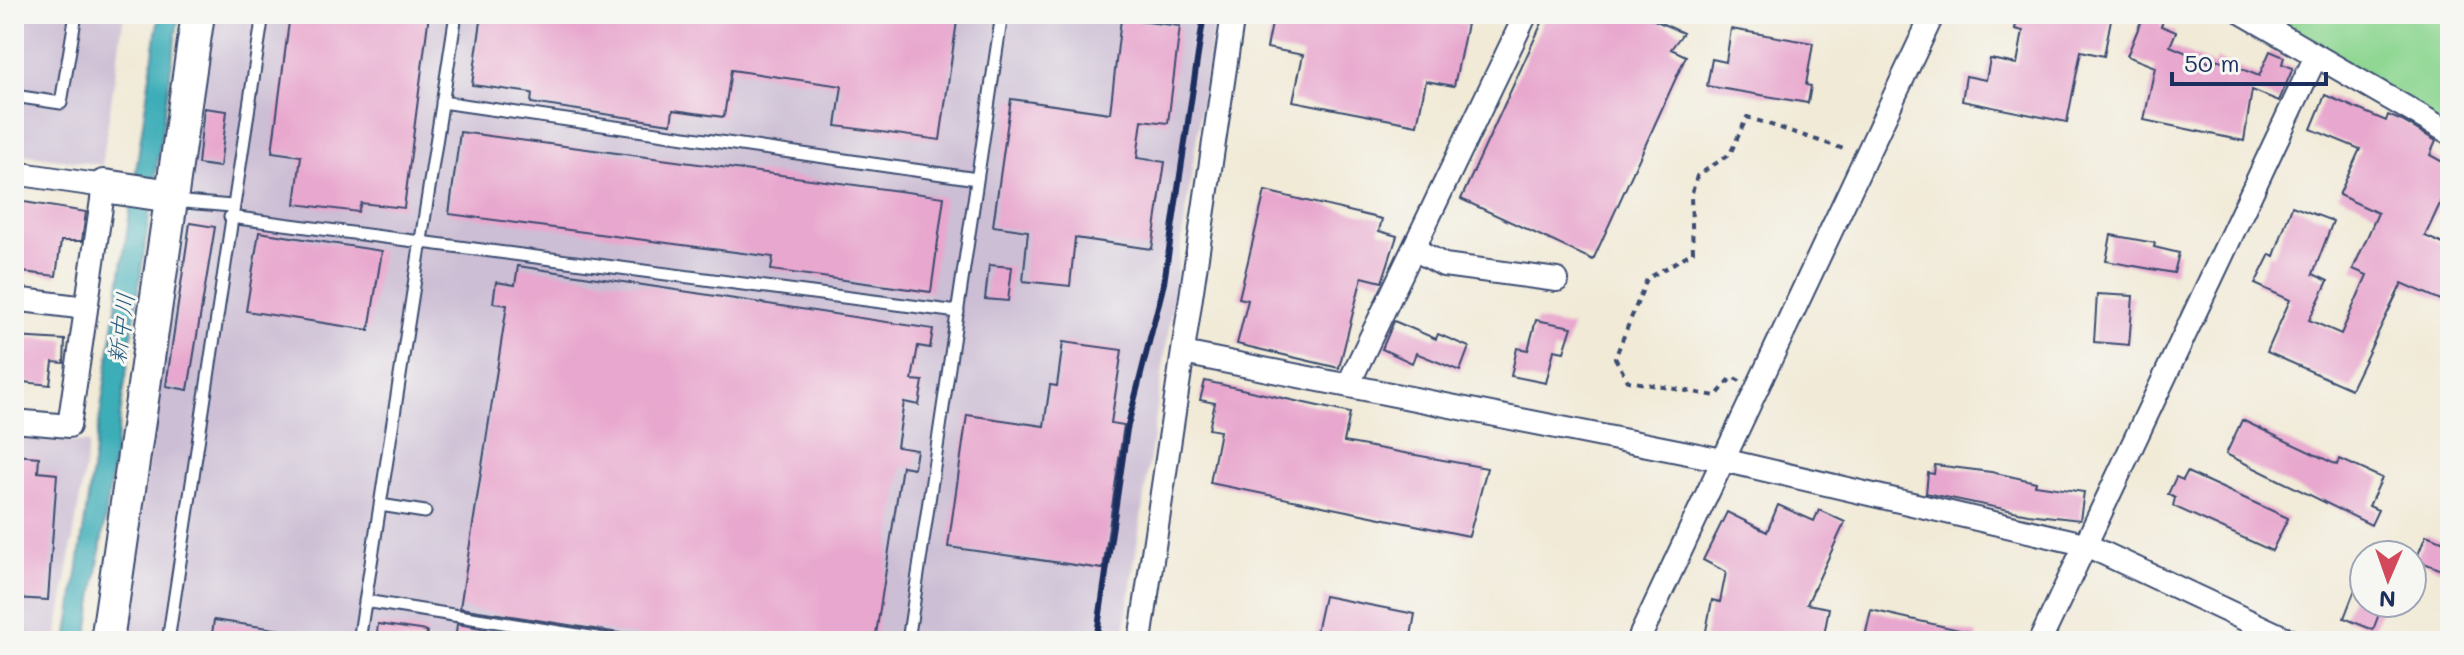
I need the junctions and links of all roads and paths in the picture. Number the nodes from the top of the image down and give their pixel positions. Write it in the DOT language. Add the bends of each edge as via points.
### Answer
graph roads {
  1 [pos="76,14"];
  2 [pos="198,14"];
  3 [pos="263,14"];
  4 [pos="456,14"];
  5 [pos="1002,14"];
  6 [pos="1233,14"];
  7 [pos="1526,14"];
  8 [pos="1933,14"];
  9 [pos="2244,14"];
  10 [pos="2316,56"];
  11 [pos="14,96"];
  12 [pos="442,102"];
  13 [pos="2450,133"];
  14 [pos="1865,157"];
  15 [pos="14,173"];
  16 [pos="977,179"];
  17 [pos="104,186"];
  18 [pos="171,198"];
  19 [pos="231,211"];
  20 [pos="422,241"];
  21 [pos="1414,249"];
  22 [pos="1557,280"];
  23 [pos="14,299"];
  24 [pos="86,308"];
  25 [pos="958,312"];
  26 [pos="1183,353"];
  27 [pos="1348,385"];
  28 [pos="1756,389"];
  29 [pos="14,421"];
  30 [pos="1723,460"];
  31 [pos="380,505"];
  32 [pos="425,512"];
  33 [pos="2084,544"];
  34 [pos="365,601"];
  35 [pos="107,641"];
  36 [pos="168,641"];
  37 [pos="359,641"];
  38 [pos="616,641"];
  39 [pos="908,641"];
  40 [pos="1140,641"];
  41 [pos="1638,641"];
  42 [pos="2040,641"];
  43 [pos="2291,641"];
  1 -- 11 [label="lane" via="61,103"];
  2 -- 18 [label="street"];
  3 -- 19 [label="lane"];
  4 -- 12 [label="lane"];
  5 -- 16 [label="lane"];
  6 -- 26 [label="street"];
  7 -- 21 [label="street"];
  8 -- 14 [label="street"];
  9 -- 10 [label="street"];
  10 -- 13 [label="street"];
  10 -- 33 [label="street"];
  12 -- 16 [label="lane"];
  12 -- 20 [label="lane"];
  14 -- 28 [label="street"];
  14 -- 28 [label="path" via="1747,117 1730,154 1697,176 1691,196 1693,252 1647,279 1615,358 1628,381 1716,396 1732,377"];
  15 -- 17 [label="street"];
  16 -- 25 [label="lane"];
  17 -- 18 [label="street"];
  17 -- 24 [label="street"];
  18 -- 19 [label="lane"];
  18 -- 35 [label="street"];
  19 -- 20 [label="lane"];
  19 -- 36 [label="lane"];
  20 -- 25 [label="lane"];
  20 -- 31 [label="lane"];
  21 -- 22 [label="street" via="1444,265"];
  21 -- 27 [label="street"];
  23 -- 24 [label="street"];
  24 -- 29 [label="street" via="69,426"];
  25 -- 39 [label="lane"];
  26 -- 27 [label="street"];
  26 -- 40 [label="street"];
  27 -- 30 [label="street"];
  28 -- 30 [label="street"];
  30 -- 33 [label="street"];
  30 -- 41 [label="street"];
  31 -- 32 [label="lane"];
  31 -- 34 [label="lane"];
  33 -- 42 [label="street"];
  33 -- 43 [label="street"];
  34 -- 37 [label="lane"];
  34 -- 38 [label="lane"];
}
